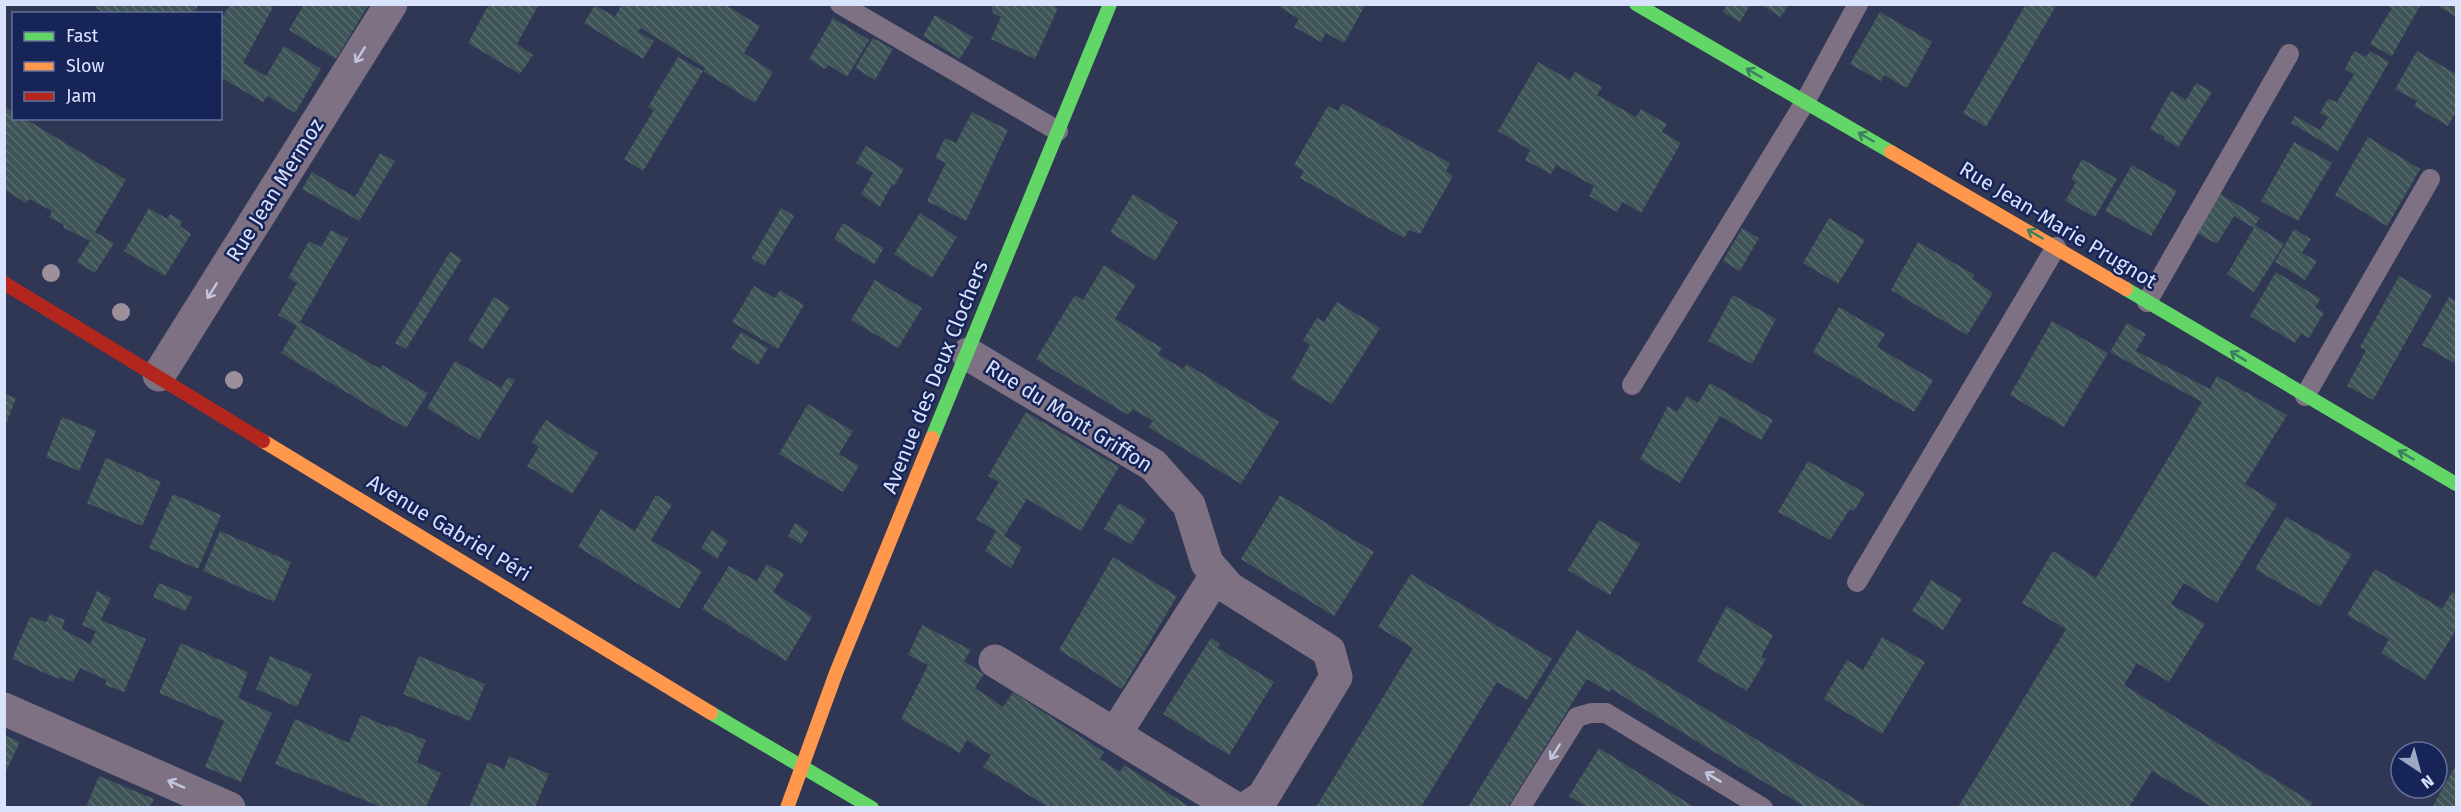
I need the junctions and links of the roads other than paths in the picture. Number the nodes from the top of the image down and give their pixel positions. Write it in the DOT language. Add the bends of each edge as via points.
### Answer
graph roads {
  1 [pos="391,4"];
  2 [pos="840,4"];
  3 [pos="1110,4"];
  4 [pos="1636,4"];
  5 [pos="1858,4"];
  6 [pos="2289,54"];
  7 [pos="1804,102"];
  8 [pos="1058,131"];
  9 [pos="2430,179"];
  10 [pos="2056,247"];
  11 [pos="4,283"];
  12 [pos="2146,302"];
  13 [pos="968,354"];
  14 [pos="159,375"];
  15 [pos="1632,385"];
  16 [pos="2305,396"];
  17 [pos="2457,484"];
  18 [pos="1217,574"];
  19 [pos="1857,582"];
  20 [pos="996,662"];
  21 [pos="4,709"];
  22 [pos="1115,735"];
  23 [pos="804,766"];
  24 [pos="230,807"];
  25 [pos="787,807"];
  26 [pos="872,807"];
  27 [pos="1236,807"];
  28 [pos="1246,807"];
  29 [pos="1520,807"];
  30 [pos="1763,807"];
  1 -- 14 [label="street, Rue Jean Mermoz, one-way"];
  2 -- 8 [label="lane"];
  3 -- 8 [label="street, Avenue des Deux Clochers"];
  7 -- 4 [label="street, Rue Jean-Marie Prugnot, one-way"];
  5 -- 7 [label="lane"];
  6 -- 12 [label="lane"];
  10 -- 7 [label="street, Rue Jean-Marie Prugnot, one-way"];
  7 -- 15 [label="lane"];
  8 -- 13 [label="street, Avenue des Deux Clochers"];
  9 -- 16 [label="lane"];
  10 -- 12 [label="street, Rue Jean-Marie Prugnot"];
  10 -- 19 [label="lane"];
  11 -- 14 [label="street, Avenue Gabriel Péri"];
  16 -- 12 [label="street, Rue Jean-Marie Prugnot, one-way"];
  13 -- 18 [label="street, Rue du Mont Griffon" via="1153,465 1189,505 1207,563"];
  13 -- 23 [label="street, Avenue des Deux Clochers" via="836,673"];
  14 -- 23 [label="street, Avenue Gabriel Péri" via="747,735"];
  17 -- 16 [label="street, Rue Jean-Marie Prugnot, one-way"];
  18 -- 22 [label="street"];
  18 -- 28 [label="street, Rue du Mont Griffon" via="1229,588 1329,651 1336,677 1263,797"];
  20 -- 22 [label="street"];
  24 -- 21 [label="street, one-way"];
  22 -- 27 [label="street"];
  23 -- 25 [label="street, Avenue des Deux Clochers"];
  23 -- 26 [label="street, Avenue Gabriel Péri"];
  30 -- 29 [label="lane, one-way" via="1606,713 1577,717"];
}
